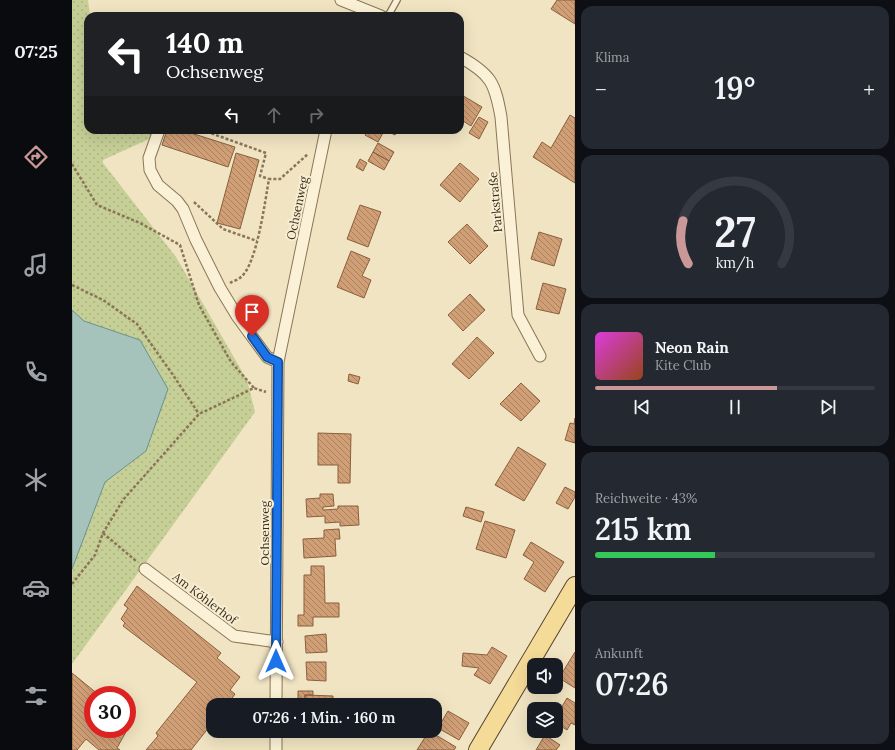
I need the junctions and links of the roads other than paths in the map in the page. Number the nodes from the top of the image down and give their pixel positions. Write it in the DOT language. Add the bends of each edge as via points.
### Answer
graph roads {
  1 [pos="341,0"];
  2 [pos="397,0"];
  3 [pos="354,7"];
  4 [pos="369,12"];
  5 [pos="390,12"];
  6 [pos="464,59"];
  7 [pos="157,134"];
  8 [pos="325,134"];
  9 [pos="540,356"];
  10 [pos="278,362"];
  11 [pos="145,568"];
  12 [pos="575,586"];
  13 [pos="276,642"];
  14 [pos="276,698"];
  15 [pos="276,738"];
  16 [pos="276,750"];
  17 [pos="478,750"];
  1 -- 3 [label="street"];
  2 -- 5 [label="lane"];
  3 -- 4 [label="street"];
  6 -- 9 [label="street, Parkstraße" via="489,78 496,92 501,117 518,315"];
  7 -- 10 [label="street" via="149,158 150,170 158,185 183,209 220,288 237,316 267,357"];
  8 -- 10 [label="street, Ochsenweg"];
  10 -- 13 [label="street, Ochsenweg"];
  11 -- 13 [label="street, Am Köhlerhof" via="234,636"];
  12 -- 17 [label="main road"];
  13 -- 14 [label="street, Ochsenweg"];
  15 -- 16 [label="street"];
}
